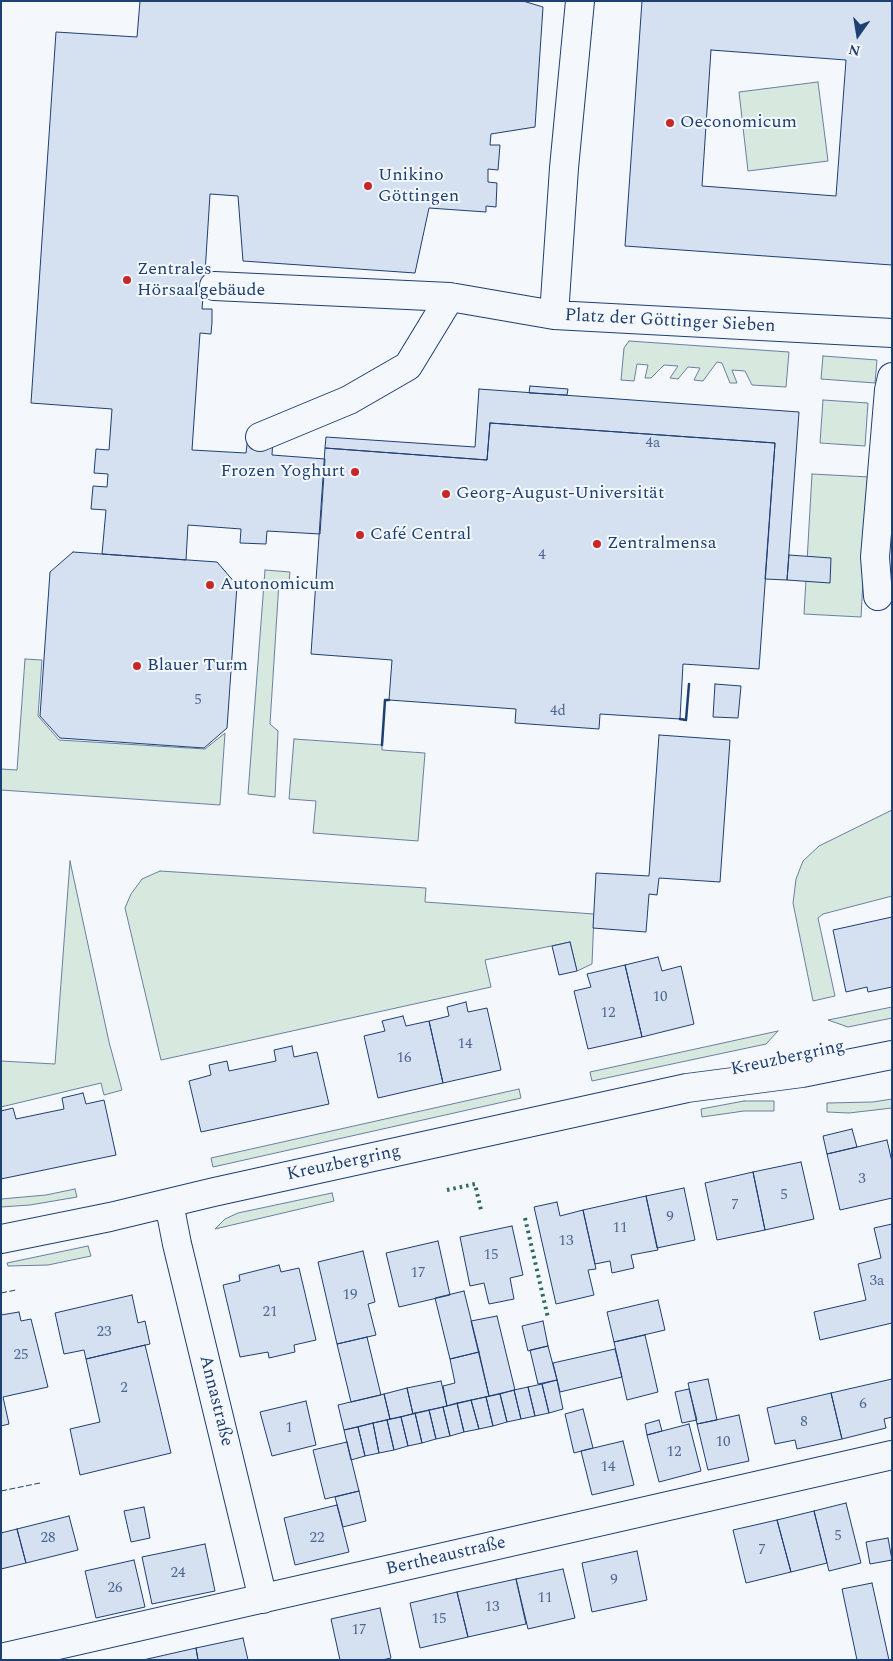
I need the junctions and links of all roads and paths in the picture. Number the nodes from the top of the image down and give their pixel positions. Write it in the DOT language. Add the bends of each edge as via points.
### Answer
graph roads {
  1 [pos="580,1"];
  2 [pos="214,286"];
  3 [pos="450,297"];
  4 [pos="554,315"];
  5 [pos="892,333"];
  6 [pos="892,377"];
  7 [pos="260,437"];
  8 [pos="878,596"];
  9 [pos="892,1036"];
  10 [pos="892,1055"];
  11 [pos="687,1088"];
  12 [pos="169,1204"];
  13 [pos="1,1239"];
  14 [pos="892,1456"];
  15 [pos="263,1599"];
  16 [pos="1,1658"];
  1 -- 4 [label="street"];
  2 -- 3 [label="street, Platz der Göttinger Sieben"];
  3 -- 4 [label="street, Platz der Göttinger Sieben"];
  3 -- 7 [label="street" via="408,366 349,400"];
  4 -- 5 [label="street, Platz der Göttinger Sieben"];
  6 -- 8 [label="street" via="875,557"];
  9 -- 11 [label="street, Kreuzbergring" via="730,1070"];
  10 -- 11 [label="street, Kreuzbergring" via="802,1073"];
  11 -- 12 [label="street, Kreuzbergring"];
  12 -- 13 [label="street, Kreuzbergring"];
  12 -- 15 [label="street, Annastraße"];
  14 -- 15 [label="street, Bertheaustraße"];
  15 -- 16 [label="street, Bertheaustraße"];
}
